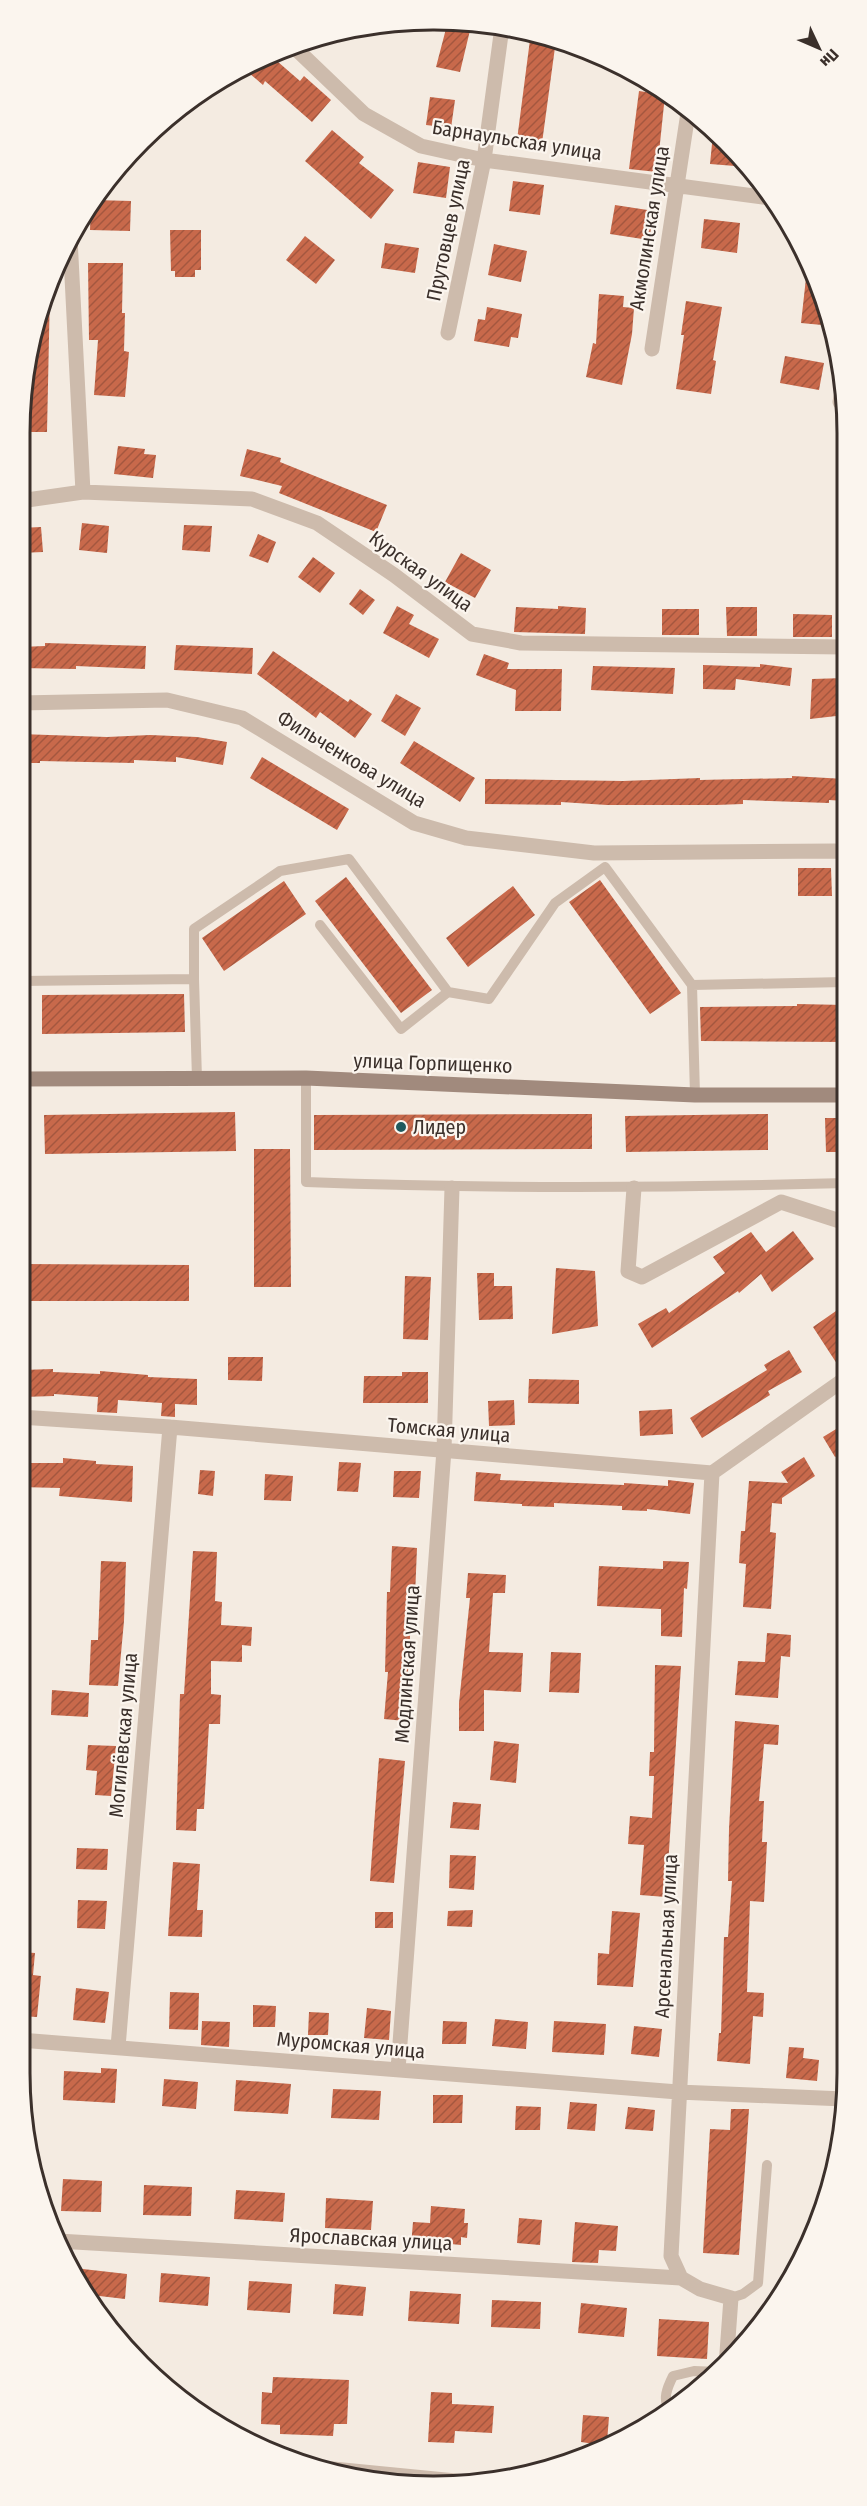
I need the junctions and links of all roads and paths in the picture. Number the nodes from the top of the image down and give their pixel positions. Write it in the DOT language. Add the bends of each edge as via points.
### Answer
graph roads {
  1 [pos="501,36"];
  2 [pos="300,53"];
  3 [pos="686,119"];
  4 [pos="484,160"];
  5 [pos="677,186"];
  6 [pos="760,197"];
  7 [pos="71,257"];
  8 [pos="448,333"];
  9 [pos="652,349"];
  10 [pos="83,492"];
  11 [pos="30,500"];
  12 [pos="837,647"];
  13 [pos="30,703"];
  14 [pos="837,852"];
  15 [pos="320,925"];
  16 [pos="194,979"];
  17 [pos="30,981"];
  18 [pos="837,982"];
  19 [pos="692,985"];
  20 [pos="448,992"];
  21 [pos="306,1078"];
  22 [pos="30,1079"];
  23 [pos="197,1079"];
  24 [pos="695,1095"];
  25 [pos="837,1095"];
  26 [pos="837,1183"];
  27 [pos="781,1185"];
  28 [pos="452,1188"];
  29 [pos="634,1188"];
  30 [pos="781,1202"];
  31 [pos="837,1220"];
  32 [pos="837,1384"];
  33 [pos="30,1418"];
  34 [pos="170,1427"];
  35 [pos="444,1450"];
  36 [pos="712,1473"];
  37 [pos="30,2041"];
  38 [pos="118,2047"];
  39 [pos="398,2070"];
  40 [pos="678,2091"];
  41 [pos="836,2098"];
  42 [pos="767,2165"];
  43 [pos="68,2242"];
  44 [pos="681,2278"];
  45 [pos="731,2298"];
  46 [pos="727,2349"];
  47 [pos="705,2371"];
  48 [pos="665,2403"];
  1 -- 4 [label="street, Прутовцев улица"];
  2 -- 4 [label="street, Барнаульская улица" via="364,114 421,146"];
  3 -- 5 [label="street, Акмолинская улица"];
  4 -- 5 [label="street, Барнаульская улица"];
  4 -- 8 [label="street, Прутовцев улица"];
  5 -- 6 [label="street, Барнаульская улица"];
  5 -- 9 [label="street, Акмолинская улица"];
  7 -- 10 [label="street"];
  10 -- 11 [label="street, Курская улица"];
  10 -- 12 [label="street, Курская улица" via="252,499 317,522 472,634 521,643"];
  13 -- 14 [label="street, Фильченкова улица" via="167,700 242,718 414,823 466,838 594,853"];
  15 -- 20 [label="lane" via="401,1029"];
  16 -- 17 [label="lane"];
  16 -- 20 [label="lane" via="194,929 280,871 350,860"];
  16 -- 23 [label="lane"];
  18 -- 19 [label="lane"];
  19 -- 20 [label="lane" via="605,867 555,903 489,999"];
  19 -- 24 [label="lane"];
  21 -- 23 [label="main road, улица Горпищенко"];
  21 -- 24 [label="main road, улица Горпищенко"];
  21 -- 28 [label="lane" via="306,1182"];
  22 -- 23 [label="main road, улица Горпищенко"];
  24 -- 25 [label="main road, улица Горпищенко"];
  26 -- 27 [label="lane"];
  27 -- 29 [label="lane"];
  27 -- 30 [label="lane"];
  28 -- 29 [label="lane"];
  28 -- 35 [label="street, Модлинская улица"];
  29 -- 30 [label="street" via="628,1271 642,1277"];
  30 -- 31 [label="street"];
  32 -- 36 [label="street"];
  33 -- 34 [label="street, Томская улица"];
  34 -- 35 [label="street, Томская улица"];
  34 -- 38 [label="street, Могилёвская улица"];
  35 -- 36 [label="street, Томская улица"];
  35 -- 39 [label="street, Модлинская улица"];
  36 -- 40 [label="street, Арсенальная улица"];
  37 -- 38 [label="street, Муромская улица"];
  38 -- 39 [label="street, Муромская улица"];
  39 -- 40 [label="street, Муромская улица"];
  40 -- 41 [label="street, Муромская улица"];
  40 -- 44 [label="street, Арсенальная улица" via="671,2256"];
  42 -- 45 [label="lane" via="758,2283"];
  43 -- 44 [label="street, Ярославская улица"];
  44 -- 45 [label="street" via="700,2289"];
  45 -- 46 [label="street"];
  47 -- 48 [label="lane" via="673,2376"];
}
